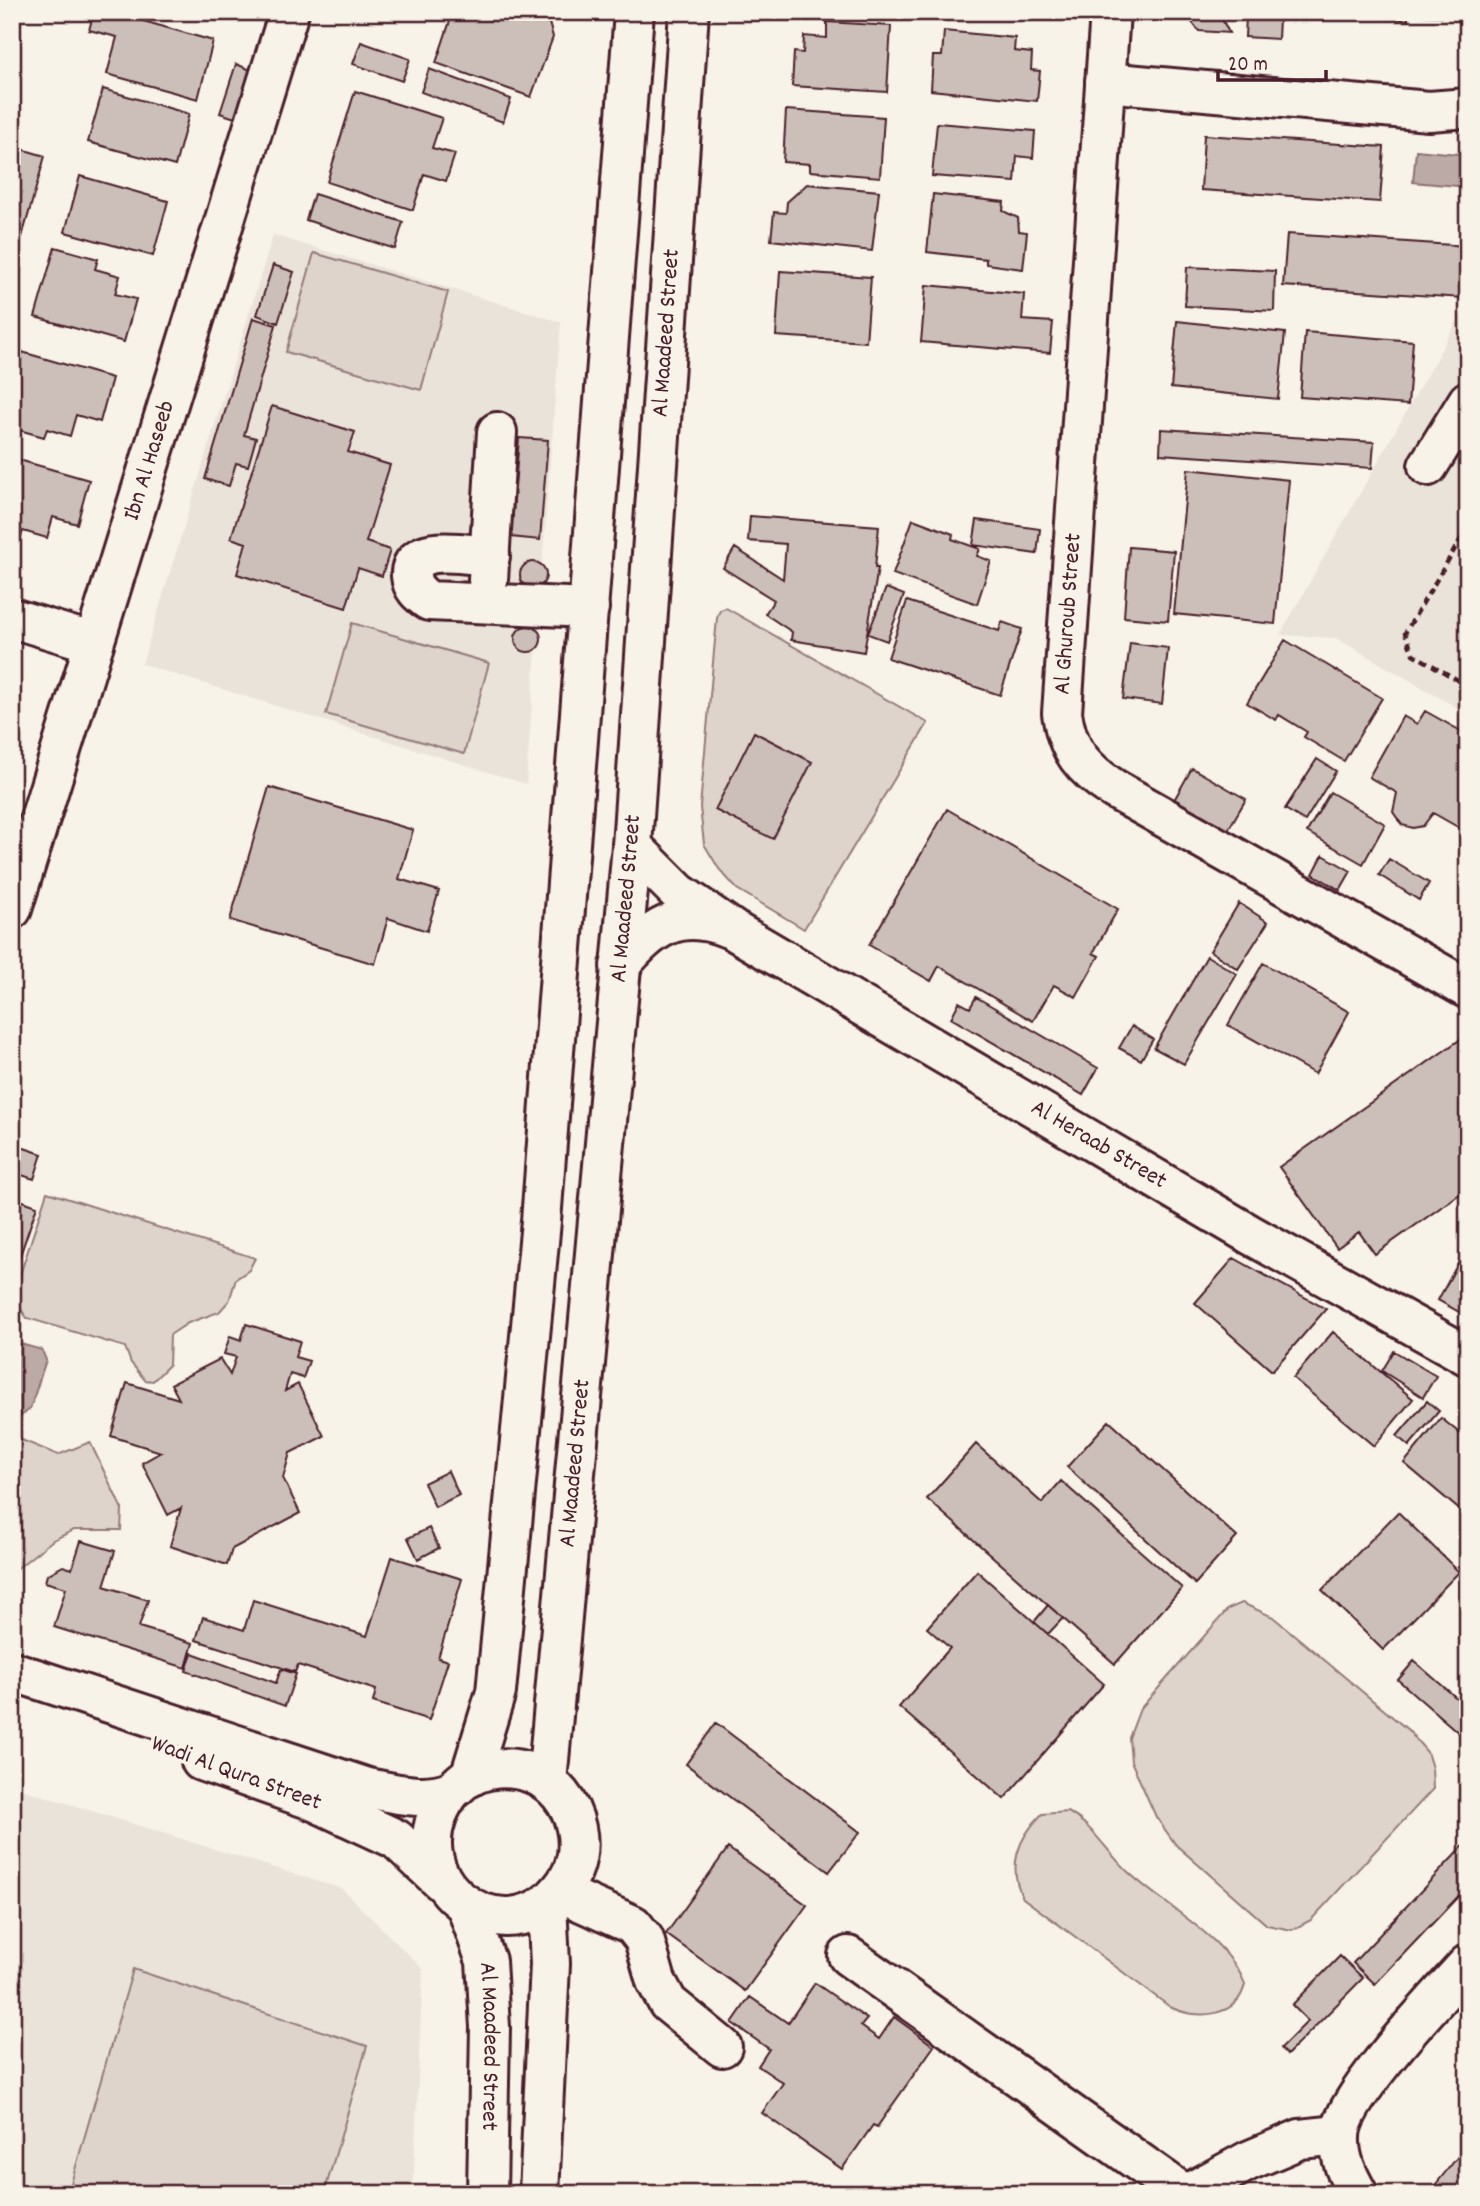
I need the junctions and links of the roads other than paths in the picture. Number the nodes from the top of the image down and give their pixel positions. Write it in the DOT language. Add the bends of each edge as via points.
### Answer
graph roads {
  1 [pos="289,12"];
  2 [pos="634,12"];
  3 [pos="689,12"];
  4 [pos="1110,12"];
  5 [pos="1105,82"];
  6 [pos="1468,107"];
  7 [pos="1468,401"];
  8 [pos="497,432"];
  9 [pos="1428,466"];
  10 [pos="490,556"];
  11 [pos="487,604"];
  12 [pos="589,608"];
  13 [pos="12,618"];
  14 [pos="94,643"];
  15 [pos="632,846"];
  16 [pos="12,909"];
  17 [pos="733,930"];
  18 [pos="620,966"];
  19 [pos="1468,989"];
  20 [pos="1468,1356"];
  21 [pos="12,1671"];
  22 [pos="12,1698"];
  23 [pos="547,1782"];
  24 [pos="461,1783"];
  25 [pos="454,1894"];
  26 [pos="553,1897"];
  27 [pos="848,1956"];
  28 [pos="1468,1964"];
  29 [pos="722,2047"];
  30 [pos="1339,2134"];
  31 [pos="487,2194"];
  32 [pos="539,2194"];
  33 [pos="1186,2194"];
  34 [pos="1357,2194"];
  1 -- 14 [label="street, Ibn Al Haseeb"];
  2 -- 12 [label="street"];
  3 -- 15 [label="street, Al Maadeed Street"];
  4 -- 5 [label="street, Al Ghuroub Street"];
  5 -- 6 [label="street" via="1429,111"];
  5 -- 19 [label="street, Al Ghuroub Street" via="1062,713 1072,751 1087,771 1114,789"];
  7 -- 9 [label="street"];
  8 -- 10 [label="street"];
  10 -- 11 [label="street"];
  10 -- 11 [label="street" via="427,553 417,558 411,569 412,584 429,601"];
  11 -- 12 [label="street"];
  12 -- 24 [label="street" via="541,1222 496,1692"];
  13 -- 14 [label="street"];
  14 -- 16 [label="street, Ibn Al Haseeb"];
  15 -- 17 [label="street, Al Heraab Street" via="679,892"];
  15 -- 18 [label="street, Al Maadeed Street"];
  17 -- 18 [label="street, Al Heraab Street" via="704,921 661,926 643,938"];
  17 -- 20 [label="street, Al Heraab Street" via="1251,1235"];
  18 -- 23 [label="street, Al Maadeed Street"];
  21 -- 24 [label="street, Wadi Al Qura Street" via="368,1788 404,1795"];
  22 -- 25 [label="street, Wadi Al Qura Street" via="341,1812 396,1839"];
  23 -- 24 [label="street" via="515,1769 496,1768"];
  23 -- 26 [label="street" via="568,1805 578,1835 574,1866"];
  24 -- 25 [label="street" via="441,1803 431,1834 435,1867"];
  25 -- 26 [label="street" via="492,1915 506,1916 528,1912"];
  25 -- 31 [label="street, Al Maadeed Street" via="486,1961 490,2027"];
  26 -- 29 [label="street" via="634,1925 644,1939 668,2003"];
  26 -- 32 [label="street"];
  27 -- 33 [label="street"];
  28 -- 30 [label="street" via="1377,2068"];
  30 -- 33 [label="street" via="1300,2139"];
  30 -- 34 [label="street" via="1343,2163"];
}
